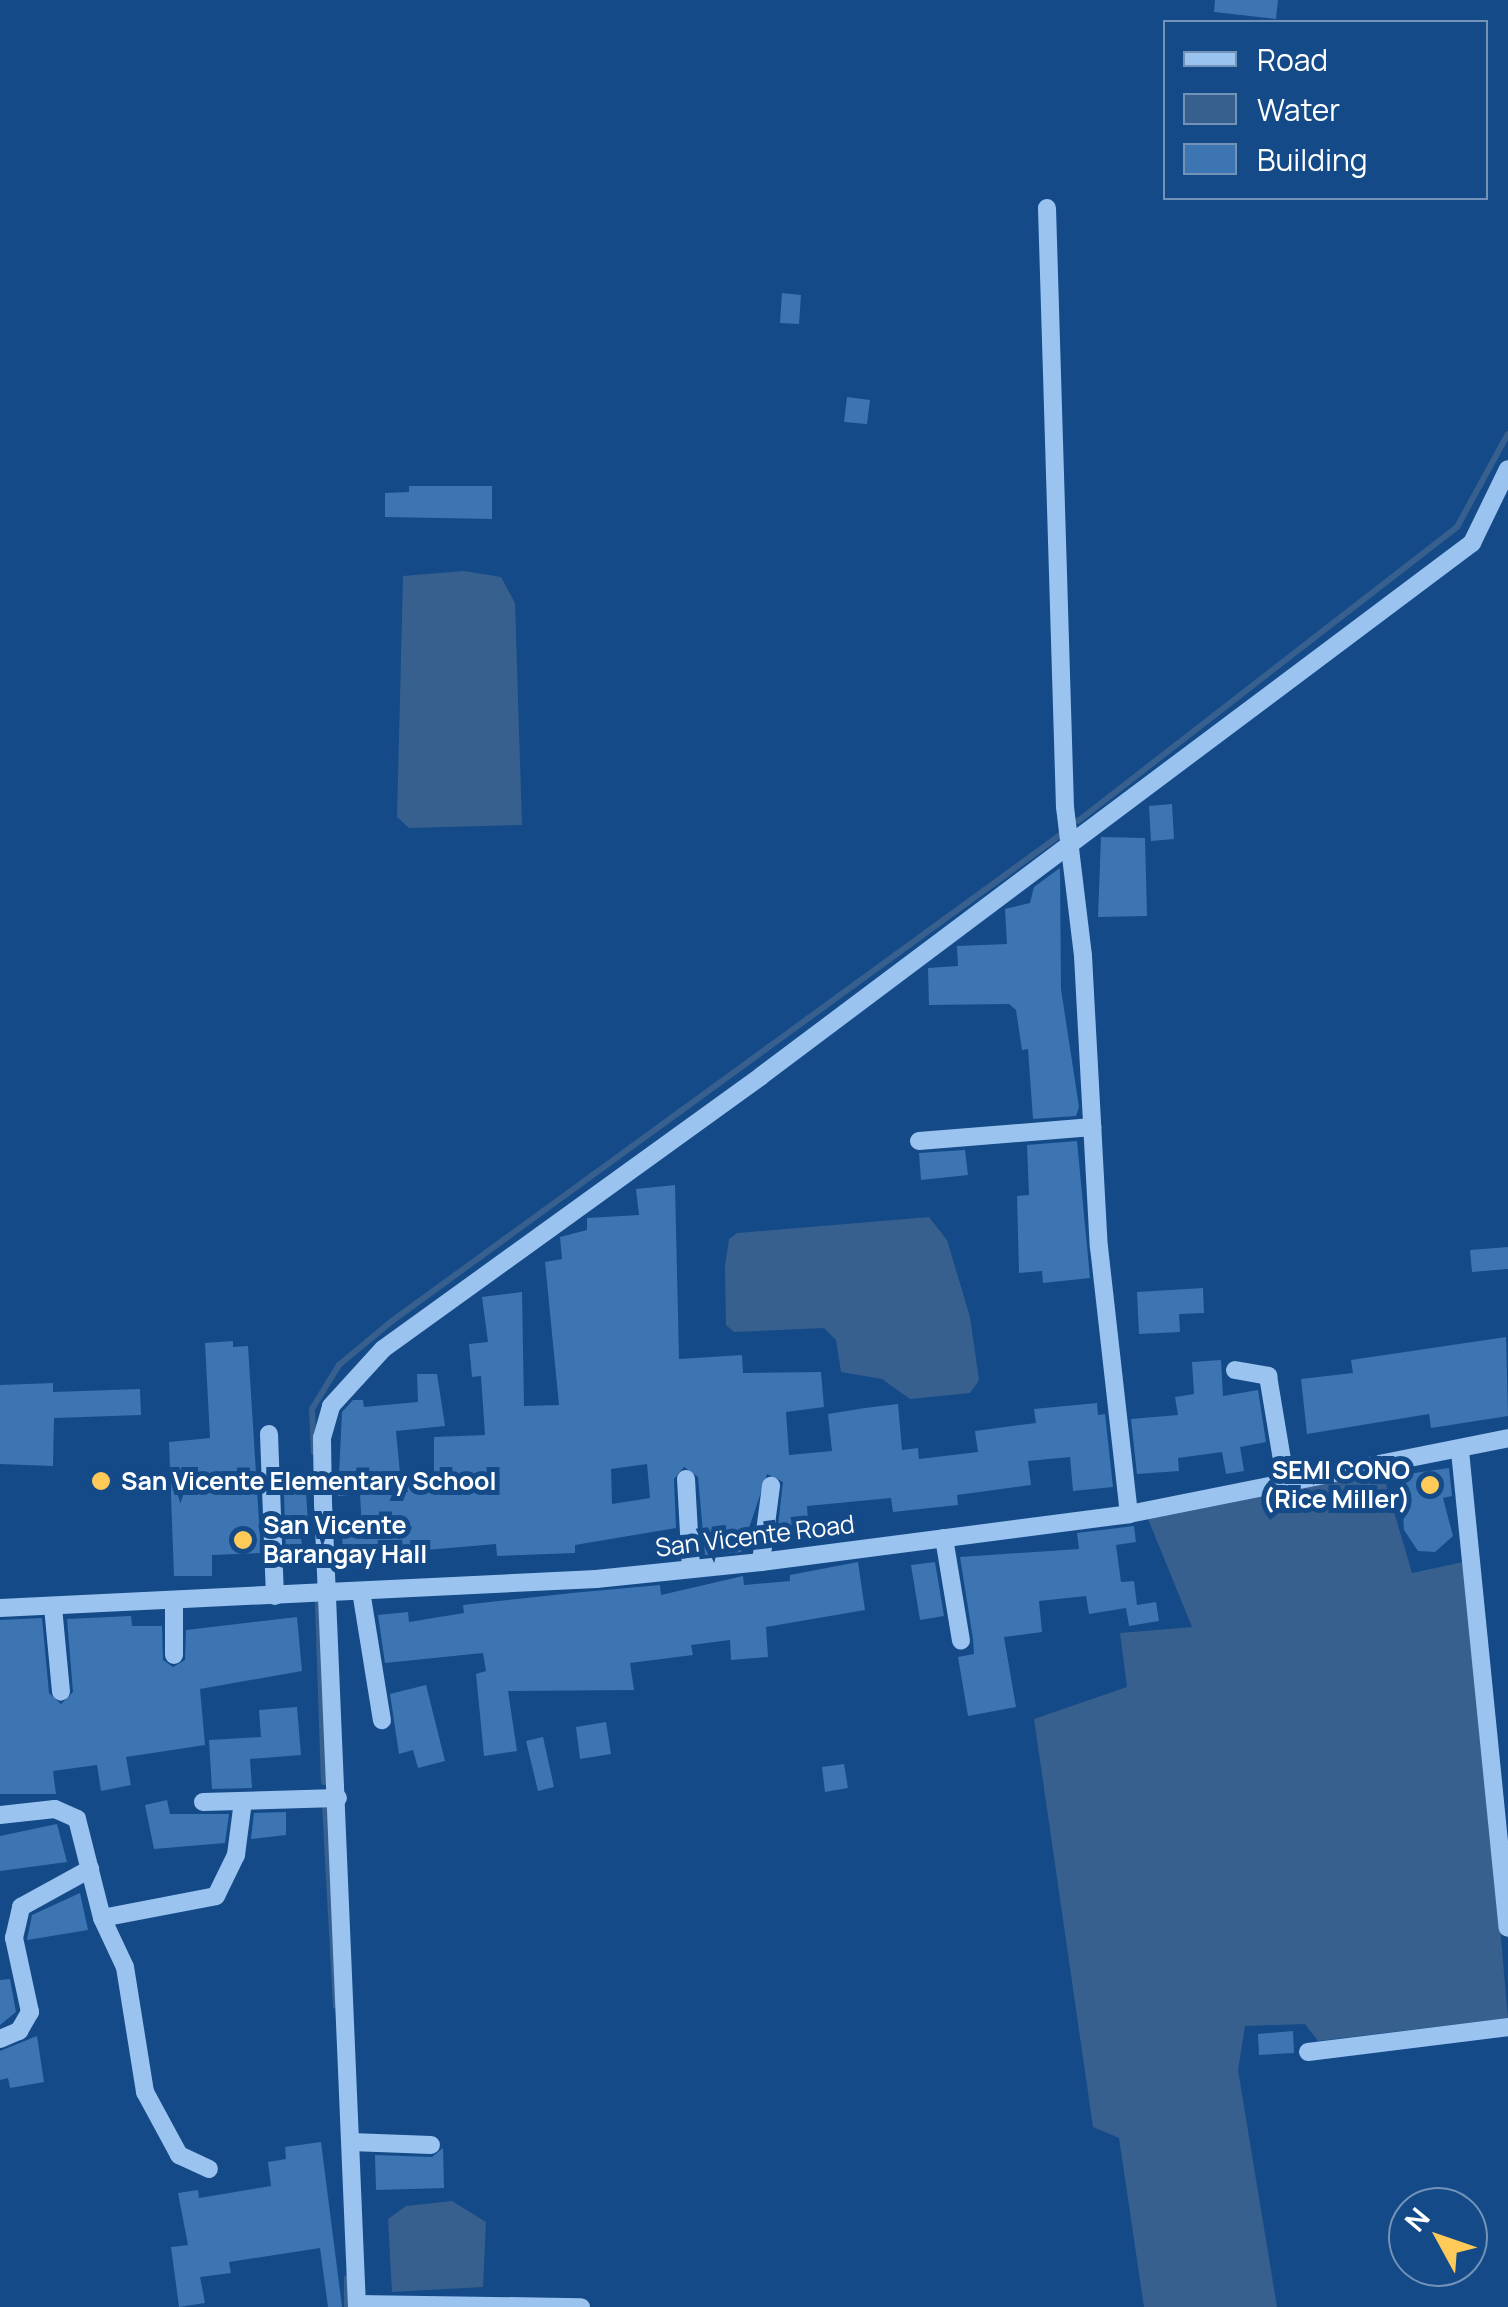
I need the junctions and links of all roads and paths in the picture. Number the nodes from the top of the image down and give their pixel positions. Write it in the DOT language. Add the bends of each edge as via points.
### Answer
graph roads {
  1 [pos="1048,208"];
  2 [pos="1508,469"];
  3 [pos="1074,844"];
  4 [pos="1092,1127"];
  5 [pos="919,1141"];
  6 [pos="1235,1370"];
  7 [pos="269,1434"];
  8 [pos="1508,1438"];
  9 [pos="1460,1450"];
  10 [pos="686,1479"];
  11 [pos="1286,1483"];
  12 [pos="771,1486"];
  13 [pos="1129,1514"];
  14 [pos="944,1538"];
  15 [pos="761,1562"];
  16 [pos="691,1569"];
  17 [pos="361,1592"];
  18 [pos="330,1593"];
  19 [pos="276,1596"];
  20 [pos="174,1602"];
  21 [pos="53,1607"];
  22 [pos="0,1608"];
  23 [pos="961,1641"];
  24 [pos="174,1655"];
  25 [pos="61,1692"];
  26 [pos="382,1720"];
  27 [pos="338,1798"];
  28 [pos="243,1800"];
  29 [pos="203,1802"];
  30 [pos="0,1815"];
  31 [pos="90,1869"];
  32 [pos="102,1918"];
  33 [pos="1508,1928"];
  34 [pos="1508,2027"];
  35 [pos="0,2038"];
  36 [pos="1308,2052"];
  37 [pos="351,2142"];
  38 [pos="431,2145"];
  39 [pos="210,2169"];
  40 [pos="357,2306"];
  41 [pos="512,2306"];
  42 [pos="581,2307"];
  1 -- 3 [label="street" via="1065,807"];
  2 -- 3 [label="street" via="1472,543"];
  3 -- 4 [label="street"];
  3 -- 18 [label="street" via="355,1374 331,1406 322,1438"];
  4 -- 5 [label="street"];
  4 -- 13 [label="street"];
  6 -- 11 [label="street" via="1268,1376"];
  7 -- 19 [label="street"];
  8 -- 9 [label="street, San Vicente Road"];
  9 -- 11 [label="street, San Vicente Road"];
  9 -- 33 [label="street"];
  10 -- 16 [label="street"];
  11 -- 13 [label="street, San Vicente Road"];
  12 -- 15 [label="street"];
  13 -- 14 [label="street, San Vicente Road"];
  14 -- 15 [label="street, San Vicente Road"];
  14 -- 23 [label="street"];
  15 -- 16 [label="street, San Vicente Road"];
  16 -- 17 [label="street, San Vicente Road"];
  17 -- 18 [label="street, San Vicente Road"];
  17 -- 26 [label="street"];
  18 -- 19 [label="street, San Vicente Road"];
  18 -- 27 [label="street"];
  19 -- 20 [label="street, San Vicente Road"];
  20 -- 21 [label="street, San Vicente Road"];
  20 -- 24 [label="street"];
  21 -- 22 [label="street, San Vicente Road"];
  21 -- 25 [label="street"];
  27 -- 28 [label="street"];
  27 -- 37 [label="street"];
  28 -- 29 [label="street"];
  28 -- 32 [label="street" via="236,1855 216,1896"];
  30 -- 31 [label="street" via="55,1809 71,1814 81,1826"];
  31 -- 32 [label="street"];
  31 -- 35 [label="street" via="21,1908 16,1954 30,2012 19,2031"];
  32 -- 39 [label="street" via="126,1967 145,2092 179,2156"];
  34 -- 36 [label="street"];
  37 -- 38 [label="street"];
  37 -- 40 [label="street"];
  40 -- 41 [label="street"];
  41 -- 42 [label="street"];
}
